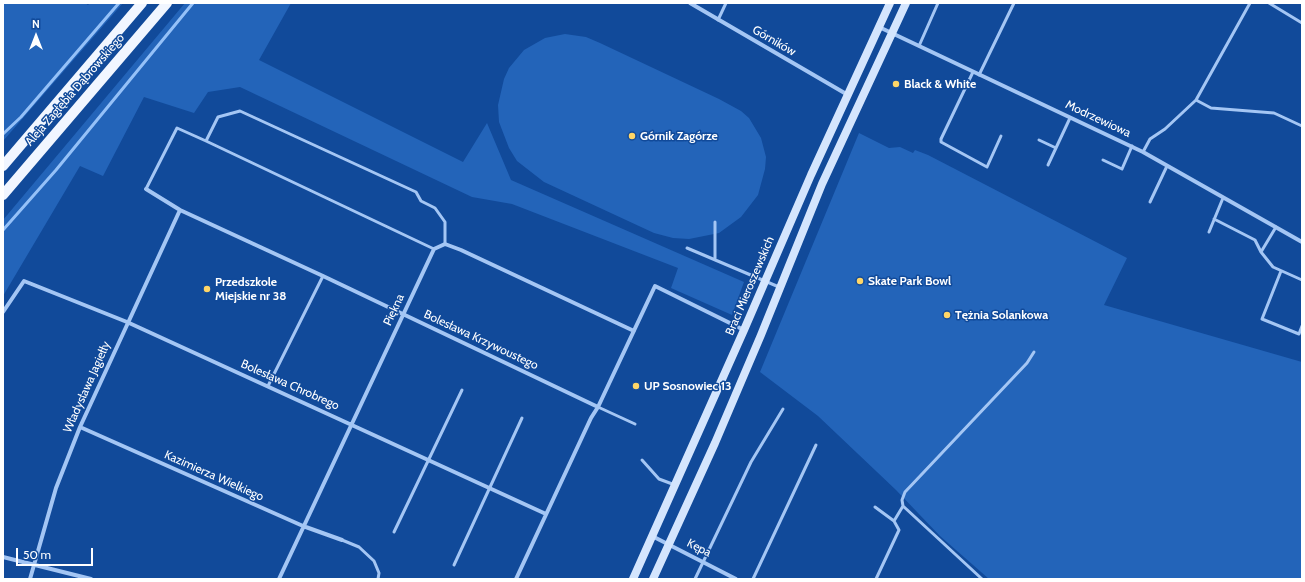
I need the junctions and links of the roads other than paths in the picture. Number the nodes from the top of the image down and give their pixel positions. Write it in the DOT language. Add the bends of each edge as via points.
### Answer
graph roads {
  1 [pos="142,3"];
  2 [pos="167,3"];
  3 [pos="690,3"];
  4 [pos="726,3"];
  5 [pos="890,3"];
  6 [pos="906,3"];
  7 [pos="938,3"];
  8 [pos="1014,3"];
  9 [pos="1250,3"];
  10 [pos="1269,3"];
  11 [pos="718,20"];
  12 [pos="1302,23"];
  13 [pos="879,27"];
  14 [pos="892,34"];
  15 [pos="919,46"];
  16 [pos="973,72"];
  17 [pos="979,75"];
  18 [pos="848,95"];
  19 [pos="1196,100"];
  20 [pos="1070,118"];
  21 [pos="1302,126"];
  22 [pos="1002,136"];
  23 [pos="1039,140"];
  24 [pos="206,141"];
  25 [pos="1132,146"];
  26 [pos="1056,148"];
  27 [pos="17,149"];
  28 [pos="1143,152"];
  29 [pos="3,158"];
  30 [pos="1103,160"];
  31 [pos="1048,165"];
  32 [pos="3,166"];
  33 [pos="1167,166"];
  34 [pos="146,190"];
  35 [pos="3,195"];
  36 [pos="1224,198"];
  37 [pos="1150,202"];
  38 [pos="180,210"];
  39 [pos="1214,219"];
  40 [pos="715,222"];
  41 [pos="1276,227"];
  42 [pos="1209,232"];
  43 [pos="1302,242"];
  44 [pos="445,244"];
  45 [pos="687,248"];
  46 [pos="434,249"];
  47 [pos="1261,252"];
  48 [pos="715,260"];
  49 [pos="1282,271"];
  50 [pos="323,276"];
  51 [pos="1302,280"];
  52 [pos="765,281"];
  53 [pos="780,288"];
  54 [pos="3,312"];
  55 [pos="403,314"];
  56 [pos="127,322"];
  57 [pos="1302,326"];
  58 [pos="744,330"];
  59 [pos="634,331"];
  60 [pos="1034,352"];
  61 [pos="268,386"];
  62 [pos="462,390"];
  63 [pos="598,407"];
  64 [pos="783,409"];
  65 [pos="522,418"];
  66 [pos="351,423"];
  67 [pos="635,424"];
  68 [pos="80,427"];
  69 [pos="816,446"];
  70 [pos="429,459"];
  71 [pos="642,460"];
  72 [pos="675,486"];
  73 [pos="490,489"];
  74 [pos="904,506"];
  75 [pos="875,507"];
  76 [pos="546,514"];
  77 [pos="894,521"];
  78 [pos="303,526"];
  79 [pos="394,532"];
  80 [pos="652,536"];
  81 [pos="342,540"];
  82 [pos="669,544"];
  83 [pos="3,556"];
  84 [pos="704,561"];
  85 [pos="33,565"];
  86 [pos="454,565"];
  87 [pos="30,579"];
  88 [pos="91,579"];
  89 [pos="279,579"];
  90 [pos="378,579"];
  91 [pos="516,579"];
  92 [pos="632,579"];
  93 [pos="653,579"];
  94 [pos="695,579"];
  95 [pos="736,579"];
  96 [pos="753,579"];
  97 [pos="876,579"];
  98 [pos="982,579"];
  1 -- 27 [label="main road, Aleja Zagłębia Dąbrowskiego"];
  2 -- 35 [label="main road, Aleja Zagłębia Dąbrowskiego"];
  3 -- 11 [label="street, Górników"];
  4 -- 11 [label="lane"];
  5 -- 13 [label="main road, Braci Mieroszewskich"];
  6 -- 14 [label="main road"];
  7 -- 15 [label="lane"];
  8 -- 17 [label="lane"];
  9 -- 19 [label="lane"];
  10 -- 12 [label="lane"];
  11 -- 18 [label="street, Górników"];
  13 -- 14 [label="street, Modrzewiowa"];
  13 -- 18 [label="main road, Braci Mieroszewskich"];
  14 -- 15 [label="street, Modrzewiowa"];
  14 -- 53 [label="main road" via="822,184"];
  15 -- 16 [label="street, Modrzewiowa"];
  16 -- 17 [label="street, Modrzewiowa"];
  16 -- 22 [label="lane" via="940,139 941,142 987,167"];
  17 -- 20 [label="street, Modrzewiowa"];
  18 -- 52 [label="main road, Braci Mieroszewskich"];
  19 -- 21 [label="lane" via="1211,108 1274,113"];
  19 -- 28 [label="lane" via="1165,129 1150,139"];
  20 -- 25 [label="street, Modrzewiowa"];
  20 -- 26 [label="lane"];
  23 -- 26 [label="lane"];
  24 -- 34 [label="lane" via="177,128"];
  24 -- 44 [label="lane" via="218,117 240,111 416,192 421,201 435,208 445,222"];
  24 -- 46 [label="lane"];
  25 -- 28 [label="street, Modrzewiowa"];
  25 -- 30 [label="lane" via="1122,169"];
  26 -- 31 [label="lane"];
  27 -- 29 [label="main road"];
  27 -- 32 [label="main road, Aleja Zagłębia Dąbrowskiego"];
  28 -- 33 [label="street, Modrzewiowa"];
  33 -- 36 [label="street, Modrzewiowa"];
  33 -- 37 [label="lane"];
  34 -- 38 [label="street, Bolesława Krzywoustego"];
  36 -- 39 [label="lane"];
  36 -- 41 [label="street, Modrzewiowa"];
  38 -- 50 [label="street, Bolesława Krzywoustego"];
  38 -- 56 [label="street, Władysława Jagiełły"];
  39 -- 42 [label="lane"];
  39 -- 47 [label="lane" via="1255,240"];
  40 -- 48 [label="lane"];
  41 -- 43 [label="street, Modrzewiowa"];
  41 -- 47 [label="lane"];
  44 -- 46 [label="street"];
  44 -- 59 [label="street"];
  45 -- 48 [label="lane"];
  46 -- 55 [label="street, Piękna"];
  47 -- 49 [label="lane" via="1273,267"];
  48 -- 52 [label="lane"];
  49 -- 51 [label="lane"];
  49 -- 57 [label="lane" via="1262,319 1299,334"];
  50 -- 55 [label="street, Bolesława Krzywoustego"];
  50 -- 61 [label="lane"];
  52 -- 53 [label="lane"];
  52 -- 58 [label="main road, Braci Mieroszewskich"];
  53 -- 82 [label="main road" via="715,443"];
  54 -- 56 [label="street, Bolesława Chrobrego" via="24,281"];
  55 -- 63 [label="street, Bolesława Krzywoustego"];
  55 -- 66 [label="street, Piękna"];
  56 -- 61 [label="street, Bolesława Chrobrego"];
  56 -- 68 [label="street, Władysława Jagiełły"];
  58 -- 59 [label="street" via="655,286"];
  58 -- 72 [label="main road, Braci Mieroszewskich"];
  59 -- 63 [label="street"];
  60 -- 74 [label="lane" via="1027,363 905,492 902,500"];
  61 -- 66 [label="street, Bolesława Chrobrego"];
  62 -- 70 [label="lane"];
  63 -- 67 [label="lane"];
  63 -- 76 [label="street"];
  64 -- 84 [label="lane" via="751,462"];
  65 -- 73 [label="lane"];
  66 -- 70 [label="street, Bolesława Chrobrego"];
  66 -- 78 [label="street, Piękna"];
  68 -- 78 [label="street, Kazimierza Wielkiego"];
  68 -- 85 [label="street, Władysława Jagiełły" via="56,488"];
  69 -- 96 [label="lane"];
  70 -- 73 [label="street, Bolesława Chrobrego"];
  70 -- 79 [label="lane"];
  71 -- 72 [label="lane" via="659,479"];
  72 -- 80 [label="main road, Braci Mieroszewskich"];
  73 -- 76 [label="street, Bolesława Chrobrego"];
  73 -- 86 [label="lane"];
  74 -- 77 [label="lane"];
  74 -- 98 [label="lane"];
  75 -- 77 [label="lane"];
  76 -- 91 [label="street"];
  77 -- 97 [label="lane" via="899,530"];
  78 -- 81 [label="street, Kazimierza Wielkiego"];
  78 -- 89 [label="street, Piękna"];
  80 -- 82 [label="street, Kępa"];
  80 -- 92 [label="main road, Braci Mieroszewskich"];
  81 -- 90 [label="lane" via="359,547 374,561 379,573"];
  82 -- 84 [label="street, Kępa"];
  82 -- 93 [label="main road"];
  83 -- 85 [label="street"];
  84 -- 94 [label="lane"];
  84 -- 95 [label="street, Kępa"];
  85 -- 87 [label="street, Władysława Jagiełły"];
  85 -- 88 [label="street"];
}
